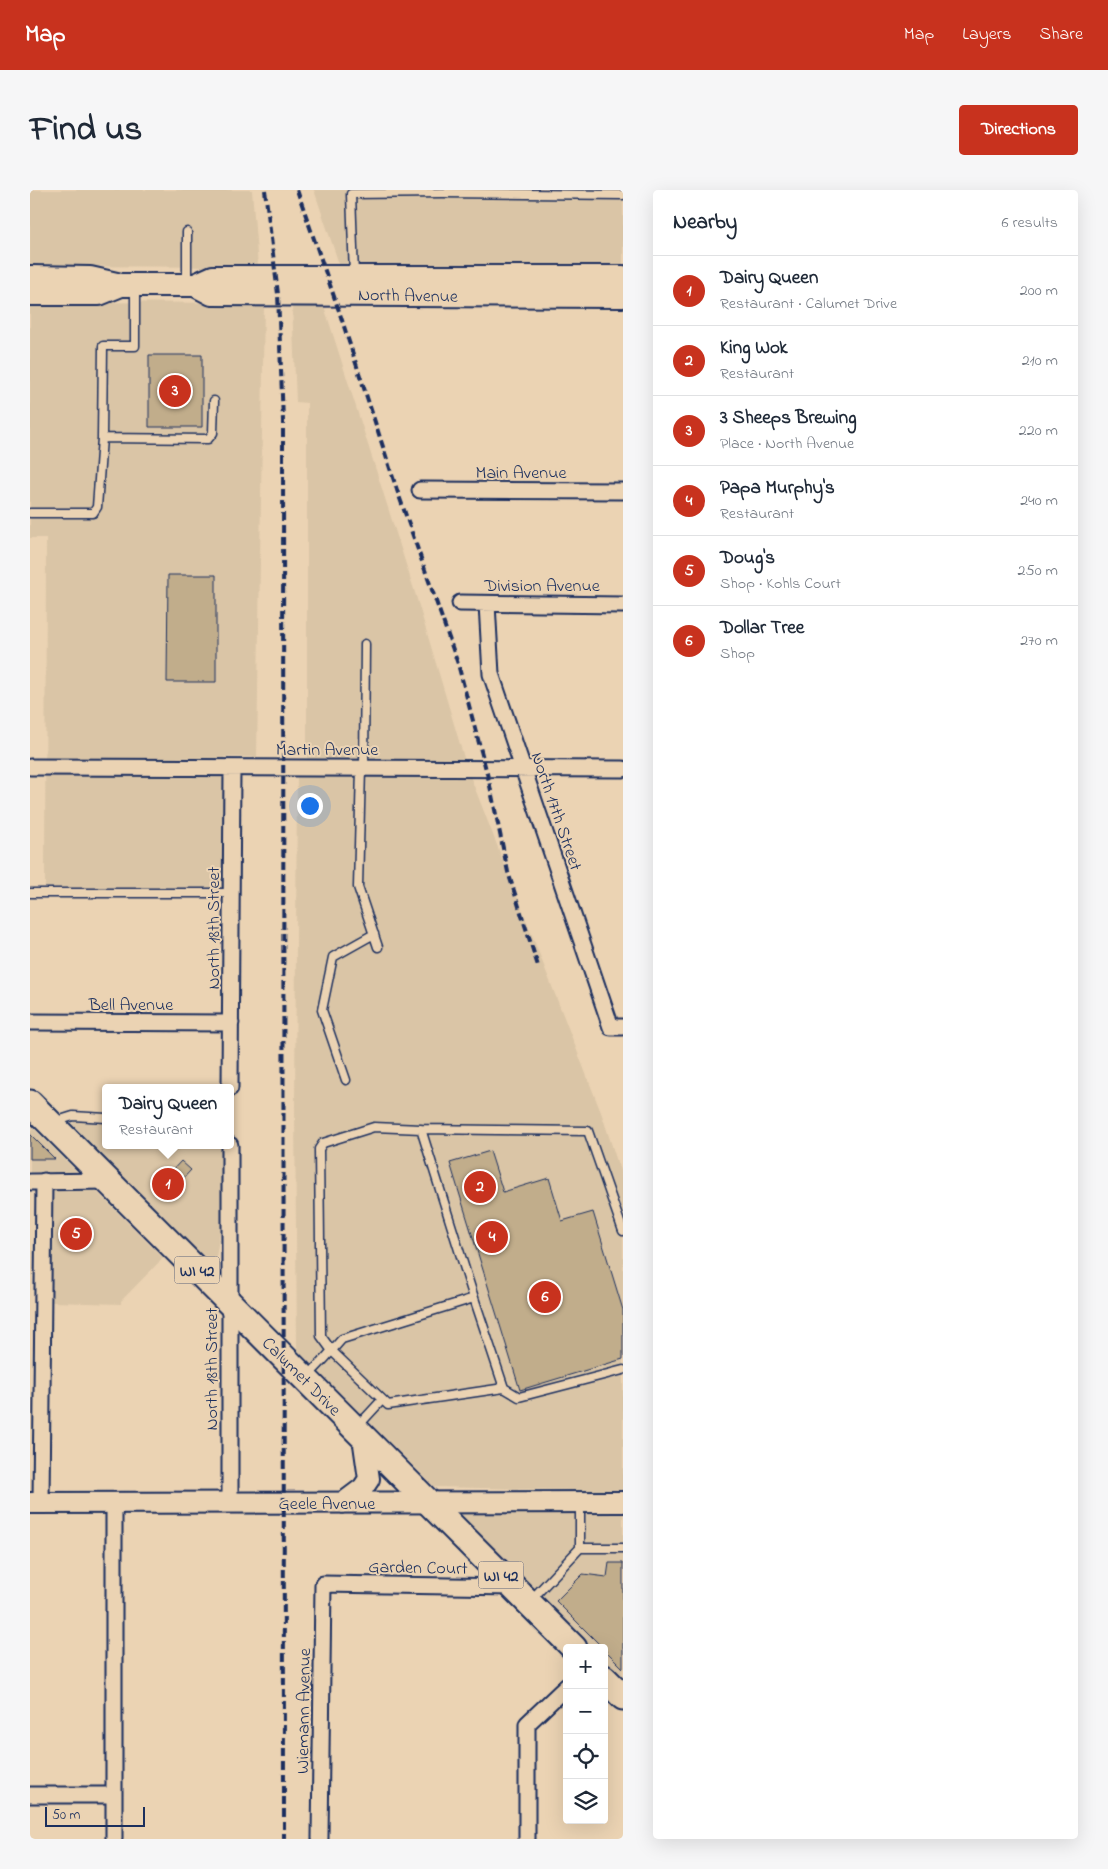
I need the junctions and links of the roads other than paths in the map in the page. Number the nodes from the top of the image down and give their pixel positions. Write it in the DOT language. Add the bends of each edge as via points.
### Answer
graph roads {
  1 [pos="623,195"];
  2 [pos="187,232"];
  3 [pos="30,277"];
  4 [pos="623,277"];
  5 [pos="128,285"];
  6 [pos="191,285"];
  7 [pos="353,285"];
  8 [pos="492,286"];
  9 [pos="30,294"];
  10 [pos="623,296"];
  11 [pos="214,401"];
  12 [pos="102,438"];
  13 [pos="420,490"];
  14 [pos="623,491"];
  15 [pos="30,513"];
  16 [pos="460,603"];
  17 [pos="487,604"];
  18 [pos="623,605"];
  19 [pos="365,644"];
  20 [pos="30,767"];
  21 [pos="232,768"];
  22 [pos="362,768"];
  23 [pos="523,768"];
  24 [pos="623,769"];
  25 [pos="30,894"];
  26 [pos="232,894"];
  27 [pos="374,934"];
  28 [pos="378,947"];
  29 [pos="30,1022"];
  30 [pos="231,1023"];
  31 [pos="617,1027"];
  32 [pos="346,1080"];
  33 [pos="230,1084"];
  34 [pos="30,1103"];
  35 [pos="102,1118"];
  36 [pos="50,1123"];
  37 [pos="421,1129"];
  38 [pos="230,1149"];
  39 [pos="108,1181"];
  40 [pos="37,1182"];
  41 [pos="623,1231"];
  42 [pos="474,1298"];
  43 [pos="229,1302"];
  44 [pos="332,1351"];
  45 [pos="623,1370"];
  46 [pos="305,1380"];
  47 [pos="504,1388"];
  48 [pos="382,1400"];
  49 [pos="359,1433"];
  50 [pos="428,1502"];
  51 [pos="580,1502"];
  52 [pos="623,1502"];
  53 [pos="35,1503"];
  54 [pos="114,1503"];
  55 [pos="230,1503"];
  56 [pos="343,1503"];
  57 [pos="580,1548"];
  58 [pos="623,1548"];
  59 [pos="323,1584"];
  60 [pos="521,1594"];
  61 [pos="570,1644"];
  62 [pos="608,1682"];
  63 [pos="564,1689"];
  64 [pos="623,1697"];
  65 [pos="30,1795"];
  66 [pos="114,1795"];
  67 [pos="114,1839"];
  68 [pos="320,1839"];
  69 [pos="527,1839"];
  1 -- 7 [label="lane" via="351,194"];
  2 -- 6 [label="lane"];
  3 -- 5 [label="main road, North Avenue" via="90,278"];
  4 -- 8 [label="main road, North Avenue"];
  5 -- 6 [label="main road, North Avenue"];
  5 -- 9 [label="main road, North Avenue" via="99,294"];
  5 -- 12 [label="lane" via="135,346 103,346"];
  6 -- 7 [label="main road, North Avenue" via="212,294"];
  7 -- 8 [label="main road, North Avenue"];
  8 -- 10 [label="main road, North Avenue"];
  11 -- 12 [label="lane" via="213,433 208,439"];
  12 -- 15 [label="lane" via="97,507 93,513"];
  13 -- 14 [label="street, Main Avenue"];
  16 -- 17 [label="street, Division Avenue"];
  17 -- 18 [label="street, Division Avenue"];
  17 -- 23 [label="street, North 17th Street" via="491,674"];
  19 -- 22 [label="lane"];
  20 -- 21 [label="street, Martin Avenue"];
  21 -- 22 [label="street, Martin Avenue"];
  21 -- 26 [label="street, North 18th Street"];
  22 -- 23 [label="street, Martin Avenue"];
  22 -- 27 [label="lane" via="358,887"];
  23 -- 24 [label="street, Martin Avenue"];
  23 -- 31 [label="street, North 17th Street"];
  25 -- 26 [label="lane"];
  26 -- 30 [label="street, North 18th Street"];
  27 -- 28 [label="lane"];
  27 -- 32 [label="lane" via="333,957 322,1010"];
  29 -- 30 [label="street, Bell Avenue"];
  30 -- 33 [label="street, North 18th Street"];
  34 -- 36 [label="main road, Calumet Drive / WI 42"];
  35 -- 36 [label="lane" via="73,1116"];
  36 -- 39 [label="main road, Calumet Drive / WI 42"];
  37 -- 41 [label="lane" via="588,1132"];
  37 -- 42 [label="lane"];
  37 -- 44 [label="lane" via="374,1127 320,1146 321,1336"];
  38 -- 43 [label="street, North 18th Street"];
  39 -- 40 [label="street"];
  39 -- 43 [label="main road, Calumet Drive / WI 42"];
  40 -- 53 [label="street"];
  42 -- 44 [label="lane" via="342,1339"];
  42 -- 47 [label="lane"];
  43 -- 46 [label="main road, Calumet Drive / WI 42"];
  43 -- 55 [label="street, North 18th Street"];
  44 -- 46 [label="lane"];
  44 -- 48 [label="lane"];
  45 -- 47 [label="lane" via="519,1397"];
  46 -- 49 [label="main road, Calumet Drive / WI 42"];
  47 -- 48 [label="lane" via="390,1405"];
  48 -- 49 [label="lane"];
  49 -- 50 [label="main road, Calumet Drive / WI 42"];
  49 -- 56 [label="street" via="369,1479 363,1488"];
  50 -- 51 [label="street, Geele Avenue"];
  50 -- 56 [label="street, Geele Avenue"];
  50 -- 60 [label="main road, Calumet Drive / WI 42"];
  51 -- 52 [label="street, Geele Avenue"];
  51 -- 57 [label="lane"];
  53 -- 54 [label="street, Geele Avenue"];
  54 -- 55 [label="street, Geele Avenue"];
  54 -- 66 [label="street"];
  55 -- 56 [label="street, Geele Avenue"];
  57 -- 58 [label="lane"];
  57 -- 60 [label="lane"];
  59 -- 60 [label="street, Garden Court"];
  59 -- 68 [label="street, Wiemann Avenue"];
  60 -- 61 [label="main road, Calumet Drive / WI 42"];
  62 -- 64 [label="main road"];
  63 -- 69 [label="street" via="527,1724"];
  65 -- 66 [label="street"];
  66 -- 67 [label="street"];
}
